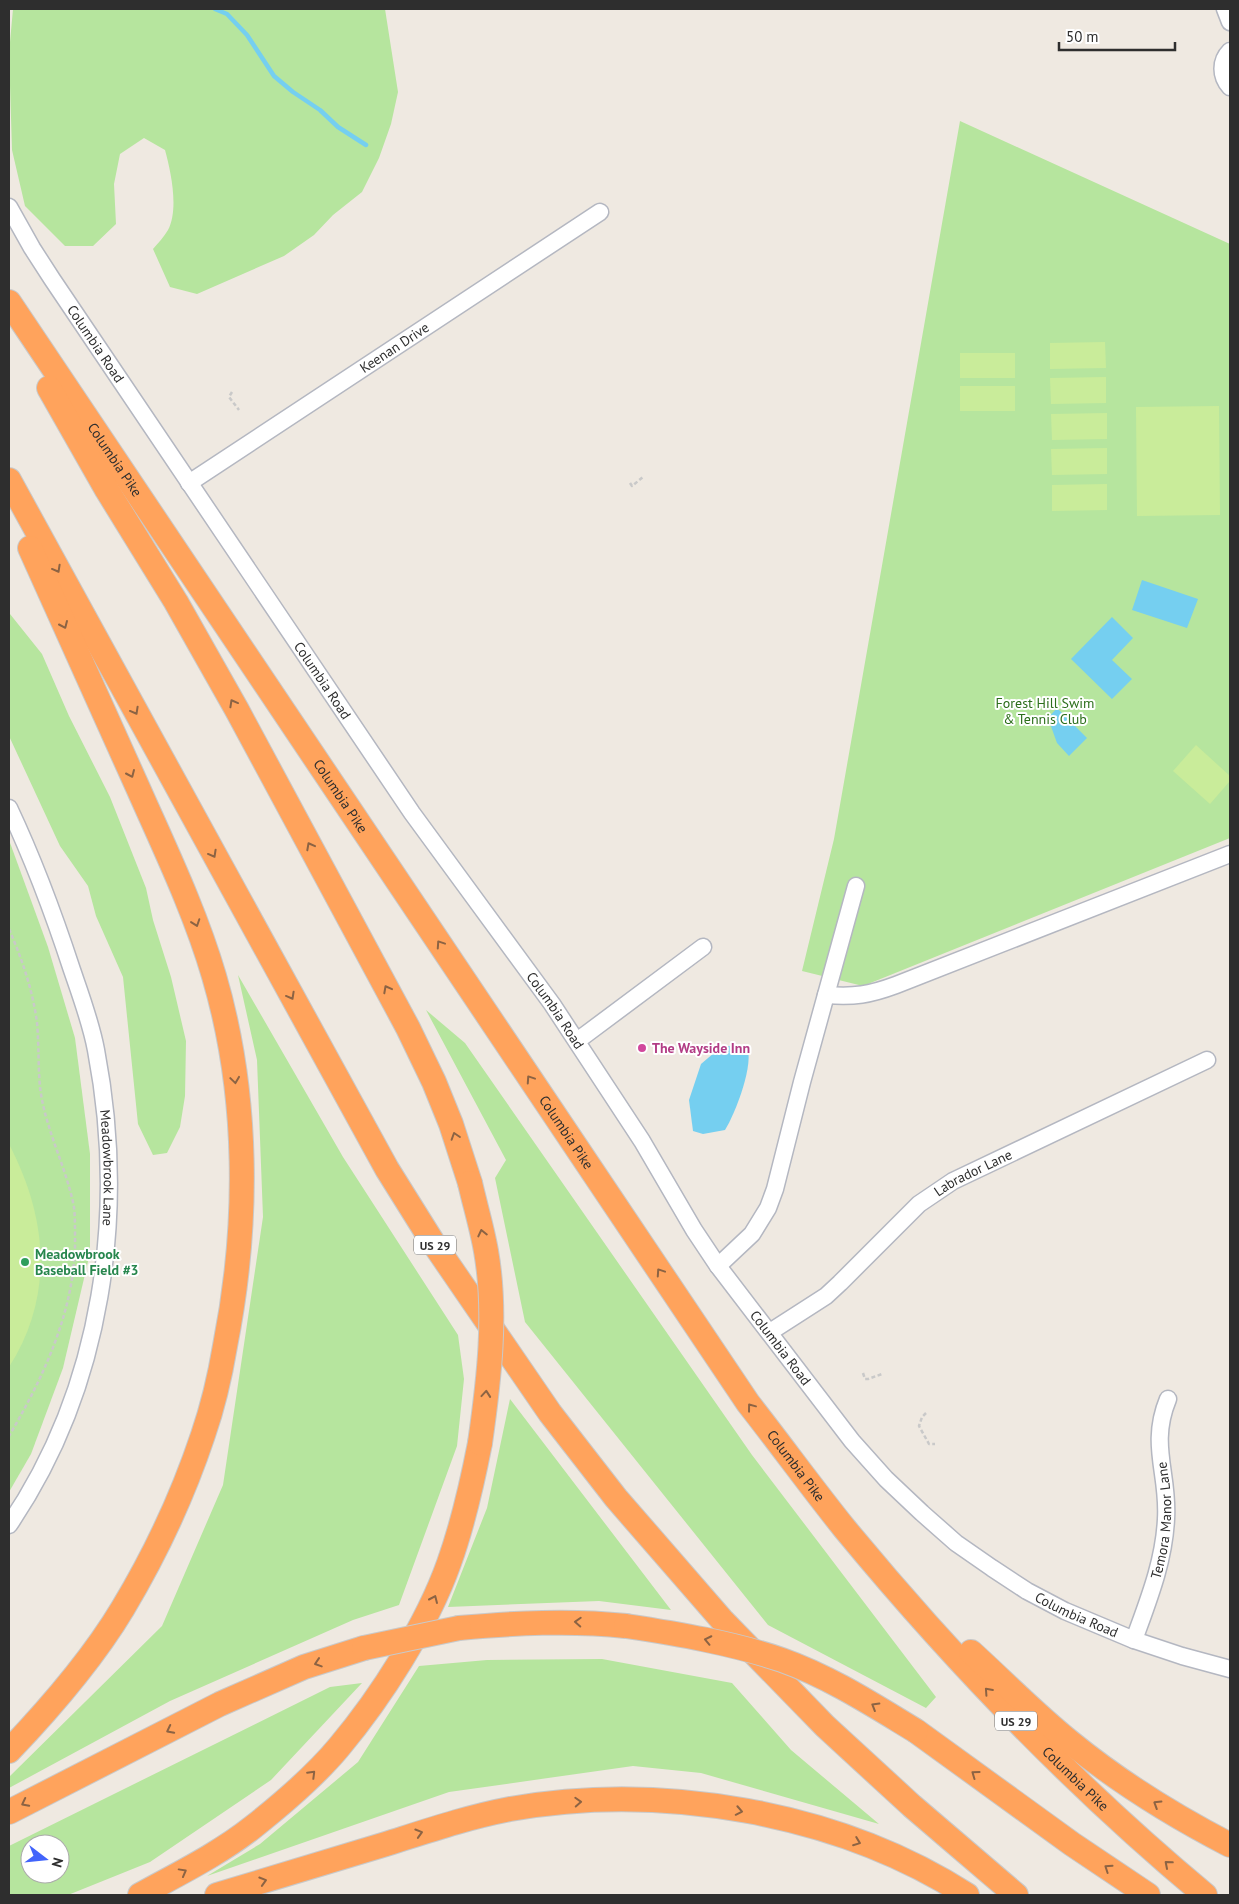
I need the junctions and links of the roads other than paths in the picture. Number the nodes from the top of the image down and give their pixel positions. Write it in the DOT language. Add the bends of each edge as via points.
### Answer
graph roads {
  1 [pos="1225,9"];
  2 [pos="1230,22"];
  3 [pos="1230,51"];
  4 [pos="1230,87"];
  5 [pos="9,207"];
  6 [pos="600,212"];
  7 [pos="9,302"];
  8 [pos="9,316"];
  9 [pos="9,480"];
  10 [pos="189,483"];
  11 [pos="9,501"];
  12 [pos="9,808"];
  13 [pos="1230,854"];
  14 [pos="856,886"];
  15 [pos="703,947"];
  16 [pos="826,994"];
  17 [pos="577,1041"];
  18 [pos="1207,1060"];
  19 [pos="718,1266"];
  20 [pos="770,1332"];
  21 [pos="1168,1399"];
  22 [pos="9,1525"];
  23 [pos="845,1528"];
  24 [pos="1134,1640"];
  25 [pos="1230,1669"];
  26 [pos="9,1751"];
  27 [pos="9,1812"];
  28 [pos="1230,1845"];
  29 [pos="140,1895"];
  30 [pos="217,1895"];
  31 [pos="967,1895"];
  32 [pos="1016,1895"];
  33 [pos="1148,1895"];
  34 [pos="1205,1895"];
  1 -- 2 [label="street"];
  3 -- 4 [label="street" via="1222,67"];
  5 -- 10 [label="street, Columbia Road" via="32,248"];
  6 -- 10 [label="street, Keenan Drive"];
  23 -- 7 [label="highway, Columbia Pike / US 29, one-way" via="748,1403"];
  29 -- 8 [label="highway, one-way, bridge" via="201,1862 252,1828 299,1787 339,1748 386,1684 425,1619 448,1565 466,1510 480,1442 490,1347 490,1294 486,1252 470,1183 451,1124 408,1028 237,710"];
  9 -- 32 [label="highway, US 29, one-way" via="387,1169 432,1241 550,1413 616,1498 722,1620 825,1726"];
  10 -- 17 [label="street, Columbia Road" via="412,813"];
  11 -- 26 [label="highway, one-way" via="191,909 214,976 228,1034 236,1088 242,1203 238,1267 219,1380 204,1434 180,1496 154,1553 122,1610 84,1666"];
  12 -- 22 [label="street, Meadowbrook Lane" via="54,915 96,1048 104,1095 110,1206 101,1287 83,1368 50,1453"];
  13 -- 16 [label="street" via="896,985 869,994"];
  14 -- 16 [label="street"];
  15 -- 17 [label="street"];
  16 -- 19 [label="street" via="768,1208 752,1234"];
  17 -- 19 [label="street, Columbia Road"];
  18 -- 20 [label="street, Labrador Lane" via="953,1181 919,1204 826,1296"];
  19 -- 20 [label="street, Columbia Road"];
  20 -- 24 [label="street, Columbia Road" via="852,1441 886,1479 956,1542 1027,1591 1064,1611"];
  21 -- 24 [label="street, Temora Manor Lane" via="1159,1430 1166,1489 1163,1550"];
  28 -- 23 [label="highway, one-way" via="1126,1784 1069,1742 941,1624"];
  34 -- 23 [label="highway, Columbia Pike / US 29, one-way" via="1105,1808 1004,1709"];
  24 -- 25 [label="street, Columbia Road"];
  33 -- 27 [label="highway, one-way, bridge" via="916,1732 814,1674 782,1660 673,1633 565,1621 458,1628 364,1648 304,1667 220,1704"];
  30 -- 31 [label="highway, one-way" via="447,1825 511,1809 624,1800 719,1807 790,1820 896,1856"];
}
